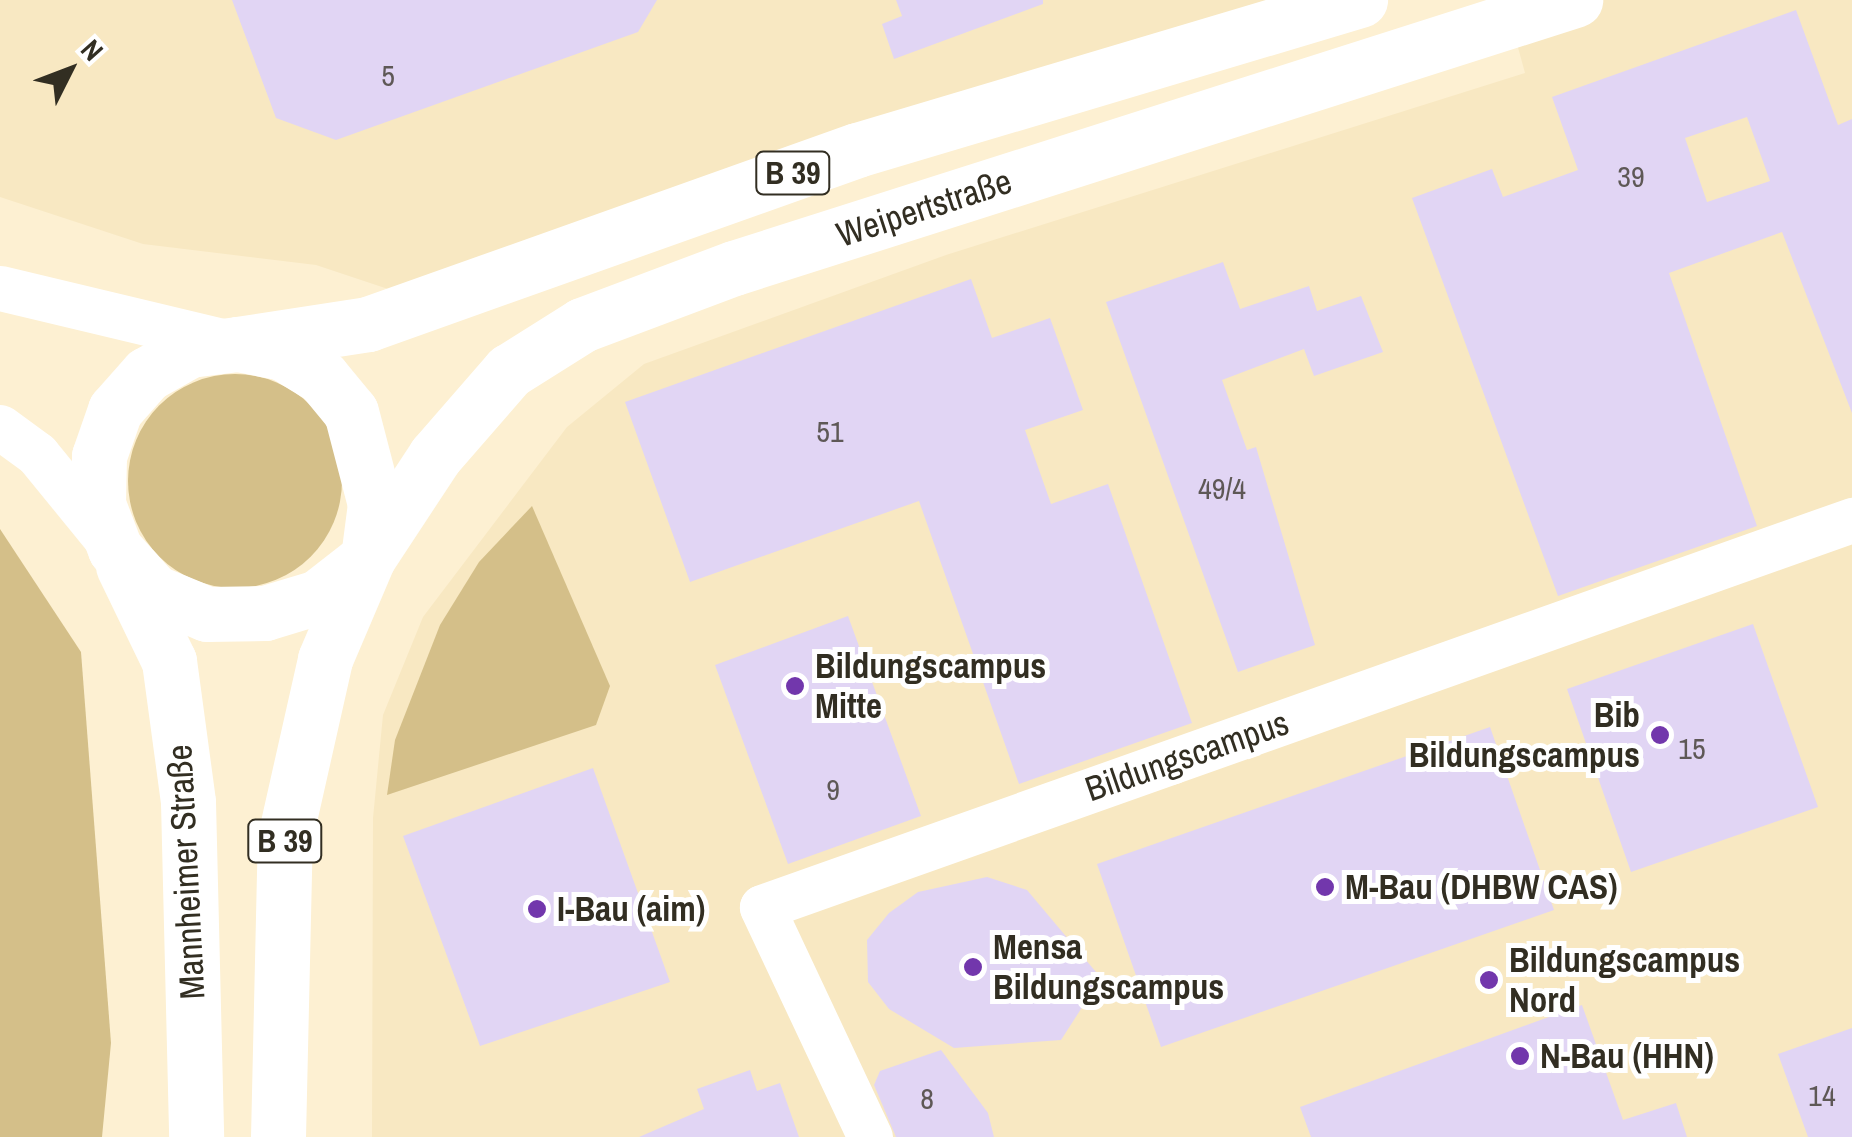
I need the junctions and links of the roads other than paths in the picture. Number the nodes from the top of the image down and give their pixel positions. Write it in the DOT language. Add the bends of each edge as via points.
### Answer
graph roads {
  1 [pos="1354,0"];
  2 [pos="1450,0"];
  3 [pos="1575,0"];
  4 [pos="1356,68"];
  5 [pos="0,288"];
  6 [pos="238,344"];
  7 [pos="0,427"];
  8 [pos="1852,520"];
  9 [pos="115,549"];
  10 [pos="368,558"];
  11 [pos="196,1137"];
  12 [pos="278,1137"];
  13 [pos="870,1137"];
  1 -- 6 [label="main road, Weipertstraße / B 39" via="857,150 368,324"];
  2 -- 4 [label="main road, B 39" via="1414,38"];
  3 -- 4 [label="main road, Weipertstraße"];
  4 -- 10 [label="main road, Weipertstraße / B 39" via="582,325 543,345 488,393"];
  5 -- 6 [label="street"];
  6 -- 9 [label="main road, B 39" via="162,366 115,410 98,488"];
  6 -- 10 [label="main road" via="282,353 322,377 351,412 375,504"];
  7 -- 9 [label="street, Mannheimer Straße" via="37,454"];
  8 -- 13 [label="street, Bildungscampus" via="762,907"];
  9 -- 10 [label="main road" via="154,592 207,614 265,613 318,597"];
  9 -- 11 [label="main road, Mannheimer Straße / B 39" via="168,662 188,802"];
  10 -- 12 [label="main road, B 39" via="325,659 286,836"];
}
